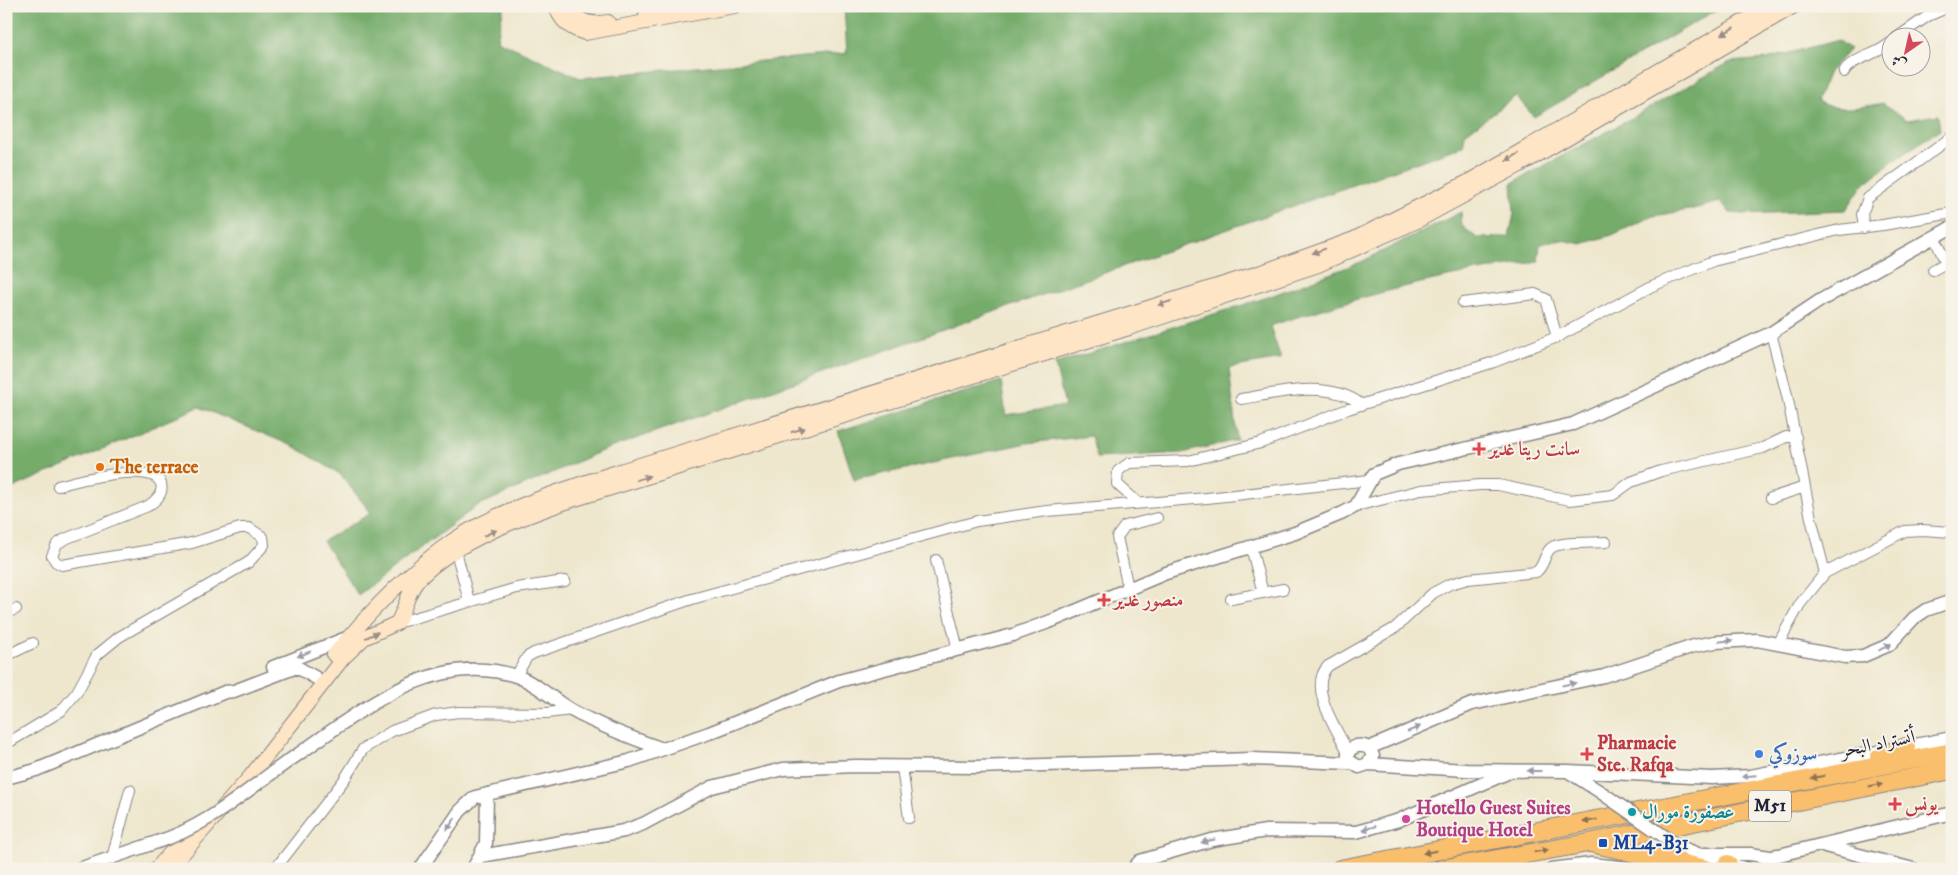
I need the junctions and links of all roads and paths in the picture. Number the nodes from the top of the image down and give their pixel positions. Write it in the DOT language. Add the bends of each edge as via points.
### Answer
graph roads {
  1 [pos="556,6"];
  2 [pos="570,6"];
  3 [pos="682,6"];
  4 [pos="735,6"];
  5 [pos="1770,6"];
  6 [pos="1794,6"];
  7 [pos="1950,6"];
  8 [pos="1911,28"];
  9 [pos="1880,51"];
  10 [pos="1844,72"];
  11 [pos="1952,138"];
  12 [pos="1952,213"];
  13 [pos="1952,227"];
  14 [pos="1864,228"];
  15 [pos="1934,237"];
  16 [pos="1934,270"];
  17 [pos="1463,303"];
  18 [pos="1771,333"];
  19 [pos="1557,336"];
  20 [pos="1241,399"];
  21 [pos="1362,405"];
  22 [pos="1796,436"];
  23 [pos="1370,480"];
  24 [pos="58,486"];
  25 [pos="1806,486"];
  26 [pos="1772,498"];
  27 [pos="1137,502"];
  28 [pos="1356,506"];
  29 [pos="1158,518"];
  30 [pos="1952,532"];
  31 [pos="1606,542"];
  32 [pos="1251,547"];
  33 [pos="456,551"];
  34 [pos="936,560"];
  35 [pos="1825,573"];
  36 [pos="565,581"];
  37 [pos="1128,588"];
  38 [pos="1283,589"];
  39 [pos="1262,593"];
  40 [pos="388,595"];
  41 [pos="1231,599"];
  42 [pos="1952,600"];
  43 [pos="469,601"];
  44 [pos="405,606"];
  45 [pos="397,623"];
  46 [pos="349,637"];
  47 [pos="33,643"];
  48 [pos="1778,644"];
  49 [pos="958,650"];
  50 [pos="6,656"];
  51 [pos="516,676"];
  52 [pos="316,678"];
  53 [pos="225,692"];
  54 [pos="571,710"];
  55 [pos="1952,738"];
  56 [pos="6,744"];
  57 [pos="1906,747"];
  58 [pos="1369,748"];
  59 [pos="662,749"];
  60 [pos="1952,752"];
  61 [pos="1349,757"];
  62 [pos="1368,764"];
  63 [pos="902,767"];
  64 [pos="1952,770"];
  65 [pos="1512,771"];
  66 [pos="1568,771"];
  67 [pos="1839,773"];
  68 [pos="6,778"];
  69 [pos="130,790"];
  70 [pos="487,794"];
  71 [pos="1952,813"];
  72 [pos="909,818"];
  73 [pos="1588,842"];
  74 [pos="1822,846"];
  75 [pos="481,856"];
  76 [pos="112,858"];
  77 [pos="1702,862"];
  78 [pos="1781,864"];
  79 [pos="1726,866"];
  80 [pos="79,869"];
  81 [pos="156,869"];
  82 [pos="169,869"];
  83 [pos="275,869"];
  84 [pos="420,869"];
  85 [pos="473,869"];
  86 [pos="1133,869"];
  87 [pos="1340,869"];
  88 [pos="1441,869"];
  89 [pos="1552,869"];
  90 [pos="1638,869"];
  91 [pos="1747,869"];
  92 [pos="1913,869"];
  1 -- 4 [label="main road" via="562,20 585,33"];
  2 -- 3 [label="main road" via="578,19 600,24"];
  5 -- 40 [label="main road, one-way" via="1466,182 1354,238 1151,308 578,485 456,538 422,563"];
  33 -- 6 [label="main road, one-way" via="528,516 575,499 1129,328 1318,265 1415,222"];
  7 -- 8 [label="street"];
  9 -- 10 [label="street" via="1852,62"];
  11 -- 14 [label="street" via="1868,198 1862,214"];
  12 -- 14 [label="street"];
  13 -- 15 [label="street"];
  14 -- 19 [label="street" via="1839,230 1713,261 1652,286"];
  15 -- 16 [label="street" via="1946,264"];
  15 -- 18 [label="street" via="1821,300"];
  17 -- 19 [label="street" via="1535,294 1546,299"];
  18 -- 22 [label="street"];
  18 -- 23 [label="street" via="1573,424 1398,464 1380,470"];
  19 -- 21 [label="street" via="1494,362"];
  20 -- 21 [label="street" via="1294,391 1329,391 1353,398"];
  21 -- 27 [label="street" via="1282,436 1213,456 1188,461 1129,464 1118,471 1117,484"];
  22 -- 25 [label="street"];
  22 -- 28 [label="street" via="1763,448 1661,471 1631,482 1613,496 1570,500 1480,484 1421,490"];
  23 -- 27 [label="street" via="1217,497"];
  23 -- 28 [label="street"];
  24 -- 56 [label="street" via="93,477 131,473 151,474 161,484 161,492 148,506 57,544 52,556 62,565 192,543 240,528 256,531 263,537 264,546 249,562 119,636 92,663 77,692 61,711"];
  25 -- 26 [label="street"];
  25 -- 35 [label="street"];
  27 -- 51 [label="street" via="1047,510 977,521 908,538 692,599 534,653 527,657"];
  28 -- 32 [label="street"];
  29 -- 37 [label="street" via="1125,526 1117,536"];
  30 -- 35 [label="street" via="1905,531"];
  31 -- 61 [label="street" via="1556,545 1548,551 1543,565 1536,572 1450,584 1433,593 1395,628 1328,666 1321,675 1321,688"];
  32 -- 37 [label="street"];
  32 -- 39 [label="street"];
  33 -- 43 [label="street"];
  33 -- 44 [label="main road" via="418,579"];
  34 -- 49 [label="street"];
  35 -- 48 [label="street" via="1800,604"];
  36 -- 43 [label="street" via="517,588"];
  37 -- 49 [label="street" via="1054,620"];
  38 -- 39 [label="street"];
  39 -- 41 [label="street"];
  40 -- 44 [label="main road"];
  40 -- 46 [label="main road"];
  48 -- 42 [label="street, one-way" via="1845,657 1863,656 1889,645 1926,610"];
  43 -- 45 [label="street"];
  44 -- 45 [label="main road"];
  82 -- 45 [label="main road, one-way" via="250,777 343,658 364,638"];
  46 -- 52 [label="main road"];
  46 -- 53 [label="street, one-way" via="279,664 230,686"];
  47 -- 50 [label="street"];
  58 -- 48 [label="street, one-way" via="1472,704 1604,676 1694,646 1736,640"];
  49 -- 59 [label="street" via="839,681"];
  51 -- 54 [label="street"];
  51 -- 76 [label="street, bridge" via="454,671 409,683 372,704 216,814 179,835"];
  52 -- 53 [label="street" via="297,667"];
  52 -- 81 [label="main road" via="256,756"];
  53 -- 68 [label="street" via="36,770"];
  54 -- 59 [label="street" via="625,736"];
  54 -- 83 [label="street" via="547,713 458,712 436,715 392,731 363,749 338,788"];
  55 -- 57 [label="street"];
  57 -- 66 [label="street, one-way" via="1750,776 1712,778"];
  57 -- 67 [label="highway"];
  58 -- 61 [label="street" via="1358,746"];
  58 -- 62 [label="street" via="1373,756"];
  59 -- 70 [label="street" via="629,762"];
  60 -- 67 [label="highway, أتستراد البحر / M51"];
  61 -- 62 [label="street" via="1359,766"];
  61 -- 63 [label="street"];
  62 -- 65 [label="street"];
  63 -- 72 [label="street"];
  63 -- 75 [label="street" via="815,766 758,774 712,787 624,831"];
  73 -- 64 [label="highway, أتستراد البحر / M51, one-way"];
  66 -- 65 [label="street, one-way"];
  65 -- 86 [label="street, one-way" via="1399,820 1356,832 1266,832 1212,840 1140,860"];
  66 -- 77 [label="street, bridge"];
  67 -- 87 [label="highway, أتستراد البحر / M51, one-way"];
  69 -- 76 [label="street"];
  70 -- 75 [label="street" via="486,844"];
  70 -- 84 [label="street, one-way" via="475,797 460,811"];
  71 -- 74 [label="street"];
  73 -- 77 [label="highway" via="1615,851"];
  88 -- 73 [label="highway, أتستراد البحر / M51, one-way"];
  74 -- 78 [label="street" via="1798,850"];
  74 -- 92 [label="street"];
  75 -- 85 [label="street"];
  76 -- 80 [label="street"];
  77 -- 78 [label="street" via="1715,852"];
  77 -- 79 [label="street"];
  79 -- 91 [label="street"];
  89 -- 90 [label="street" via="1591,864"];
}
